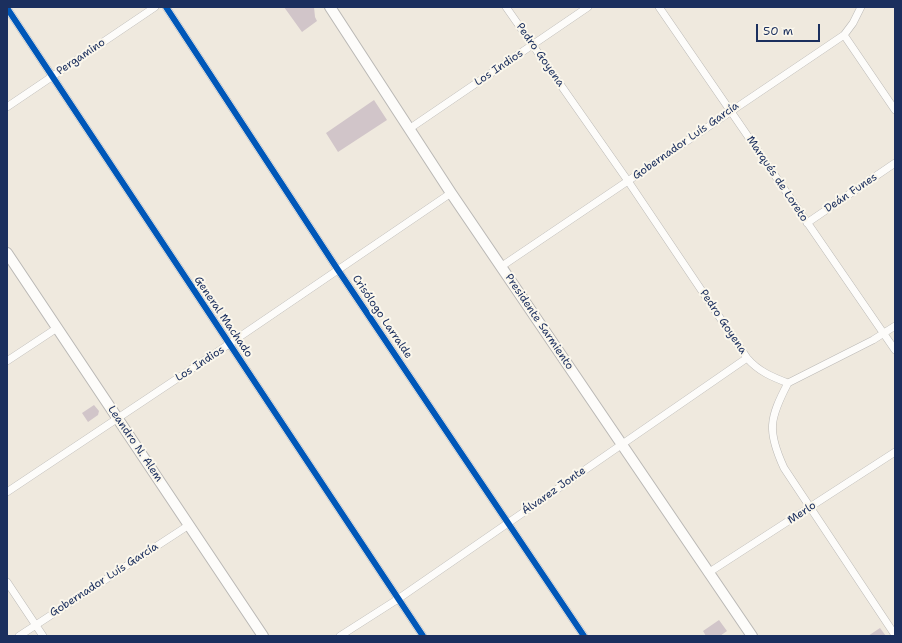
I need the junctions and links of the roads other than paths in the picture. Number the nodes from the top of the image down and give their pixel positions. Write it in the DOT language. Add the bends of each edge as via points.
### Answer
graph roads {
  1 [pos="155,7"];
  2 [pos="166,7"];
  3 [pos="506,7"];
  4 [pos="588,7"];
  5 [pos="659,7"];
  6 [pos="861,7"];
  7 [pos="7,8"];
  8 [pos="333,8"];
  9 [pos="844,35"];
  10 [pos="533,45"];
  11 [pos="52,77"];
  12 [pos="7,107"];
  13 [pos="730,110"];
  14 [pos="895,110"];
  15 [pos="409,129"];
  16 [pos="895,163"];
  17 [pos="628,181"];
  18 [pos="451,193"];
  19 [pos="807,223"];
  20 [pos="7,253"];
  21 [pos="502,266"];
  22 [pos="338,270"];
  23 [pos="895,326"];
  24 [pos="58,328"];
  25 [pos="884,334"];
  26 [pos="229,344"];
  27 [pos="895,350"];
  28 [pos="747,358"];
  29 [pos="7,361"];
  30 [pos="788,383"];
  31 [pos="117,418"];
  32 [pos="621,445"];
  33 [pos="895,452"];
  34 [pos="7,492"];
  35 [pos="810,508"];
  36 [pos="508,523"];
  37 [pos="189,525"];
  38 [pos="708,573"];
  39 [pos="7,582"];
  40 [pos="398,598"];
  41 [pos="36,625"];
  42 [pos="895,635"];
  43 [pos="19,636"];
  44 [pos="43,636"];
  45 [pos="263,636"];
  46 [pos="340,636"];
  47 [pos="423,636"];
  48 [pos="584,636"];
  49 [pos="752,636"];
  1 -- 11 [label="street, Pergamino"];
  2 -- 22 [label="street, Crisólogo Larralde"];
  3 -- 10 [label="street, Pedro Goyena"];
  4 -- 10 [label="street, Los Indios"];
  5 -- 13 [label="street, Marqués de Loreto"];
  6 -- 9 [label="street, Gobernador Luís García"];
  7 -- 11 [label="street, General Machado"];
  8 -- 15 [label="main road, Presidente Sarmiento"];
  9 -- 13 [label="street, Gobernador Luís García"];
  9 -- 14 [label="street"];
  10 -- 15 [label="street, Los Indios"];
  10 -- 17 [label="street, Pedro Goyena"];
  11 -- 12 [label="street, Pergamino"];
  11 -- 26 [label="street, General Machado"];
  13 -- 17 [label="street, Gobernador Luís García"];
  13 -- 19 [label="street, Marqués de Loreto"];
  15 -- 18 [label="main road, Presidente Sarmiento"];
  16 -- 19 [label="street, Deán Funes"];
  17 -- 21 [label="street, Gobernador Luís García"];
  17 -- 28 [label="street, Pedro Goyena"];
  18 -- 21 [label="main road, Presidente Sarmiento"];
  18 -- 22 [label="street, Los Indios"];
  19 -- 25 [label="street, Marqués de Loreto"];
  20 -- 24 [label="main road, Leandro N. Alem"];
  21 -- 32 [label="main road, Presidente Sarmiento"];
  22 -- 26 [label="street, Los Indios"];
  22 -- 36 [label="street, Crisólogo Larralde"];
  23 -- 25 [label="street"];
  24 -- 29 [label="street"];
  24 -- 31 [label="main road, Leandro N. Alem"];
  25 -- 27 [label="street, Marqués de Loreto"];
  25 -- 30 [label="street"];
  26 -- 31 [label="street, Los Indios"];
  26 -- 40 [label="street, General Machado"];
  28 -- 30 [label="street, Pedro Goyena" via="766,374"];
  28 -- 32 [label="street, Álvarez Jonte"];
  30 -- 35 [label="street" via="773,416 772,438 784,468"];
  31 -- 34 [label="street, Los Indios"];
  31 -- 37 [label="main road, Leandro N. Alem"];
  32 -- 36 [label="street, Álvarez Jonte"];
  32 -- 38 [label="main road, Presidente Sarmiento"];
  33 -- 35 [label="street, Merlo"];
  35 -- 38 [label="street, Merlo"];
  35 -- 42 [label="street"];
  36 -- 40 [label="street, Álvarez Jonte"];
  36 -- 48 [label="street, Crisólogo Larralde"];
  37 -- 41 [label="street, Gobernador Luís García"];
  37 -- 45 [label="main road, Leandro N. Alem"];
  38 -- 49 [label="main road, Presidente Sarmiento"];
  39 -- 41 [label="street"];
  40 -- 46 [label="street, Álvarez Jonte"];
  40 -- 47 [label="street, General Machado"];
  41 -- 43 [label="street, Gobernador Luís García"];
  41 -- 44 [label="street"];
}
